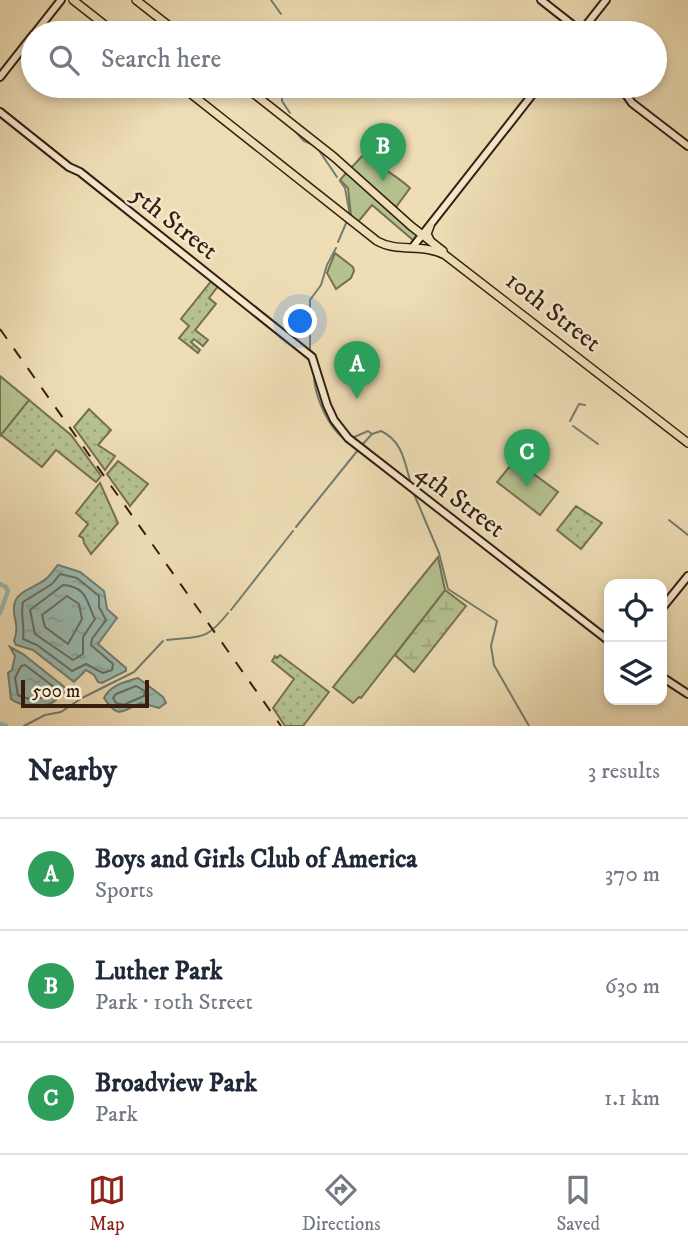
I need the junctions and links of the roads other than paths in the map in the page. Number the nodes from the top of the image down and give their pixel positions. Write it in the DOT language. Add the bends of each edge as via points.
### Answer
graph roads {
  1 [pos="61,0"];
  2 [pos="73,0"];
  3 [pos="136,0"];
  4 [pos="541,0"];
  5 [pos="606,0"];
  6 [pos="44,21"];
  7 [pos="100,21"];
  8 [pos="163,21"];
  9 [pos="567,21"];
  10 [pos="591,21"];
  11 [pos="21,50"];
  12 [pos="0,77"];
  13 [pos="196,98"];
  14 [pos="259,98"];
  15 [pos="530,98"];
  16 [pos="628,98"];
  17 [pos="0,112"];
  18 [pos="688,146"];
  19 [pos="430,226"];
  20 [pos="422,235"];
  21 [pos="412,248"];
  22 [pos="439,249"];
  23 [pos="467,270"];
  24 [pos="317,369"];
  25 [pos="665,423"];
  26 [pos="688,441"];
  27 [pos="688,576"];
  28 [pos="667,602"];
  29 [pos="604,637"];
  30 [pos="667,680"];
  31 [pos="688,694"];
  1 -- 6 [label="main road"];
  2 -- 7 [label="main road"];
  3 -- 8 [label="main road"];
  4 -- 9 [label="main road"];
  5 -- 10 [label="main road"];
  11 -- 12 [label="main road"];
  13 -- 21 [label="main road, 10th Street" via="380,243"];
  14 -- 20 [label="main road"];
  15 -- 19 [label="main road"];
  16 -- 18 [label="main road"];
  17 -- 24 [label="main road, 5th Street" via="313,357"];
  19 -- 20 [label="main road"];
  19 -- 22 [label="main road" via="428,237"];
  20 -- 21 [label="main road"];
  20 -- 22 [label="main road" via="427,244"];
  21 -- 22 [label="main road, 10th Street"];
  22 -- 23 [label="main road, 10th Street"];
  23 -- 25 [label="main road, 10th Street"];
  23 -- 25 [label="main road, 10th Street"];
  24 -- 29 [label="main road, 4th Street" via="327,405 348,438"];
  25 -- 26 [label="main road, 10th Street"];
  25 -- 26 [label="main road, 10th Street"];
  27 -- 28 [label="main road"];
  30 -- 31 [label="main road"];
}
